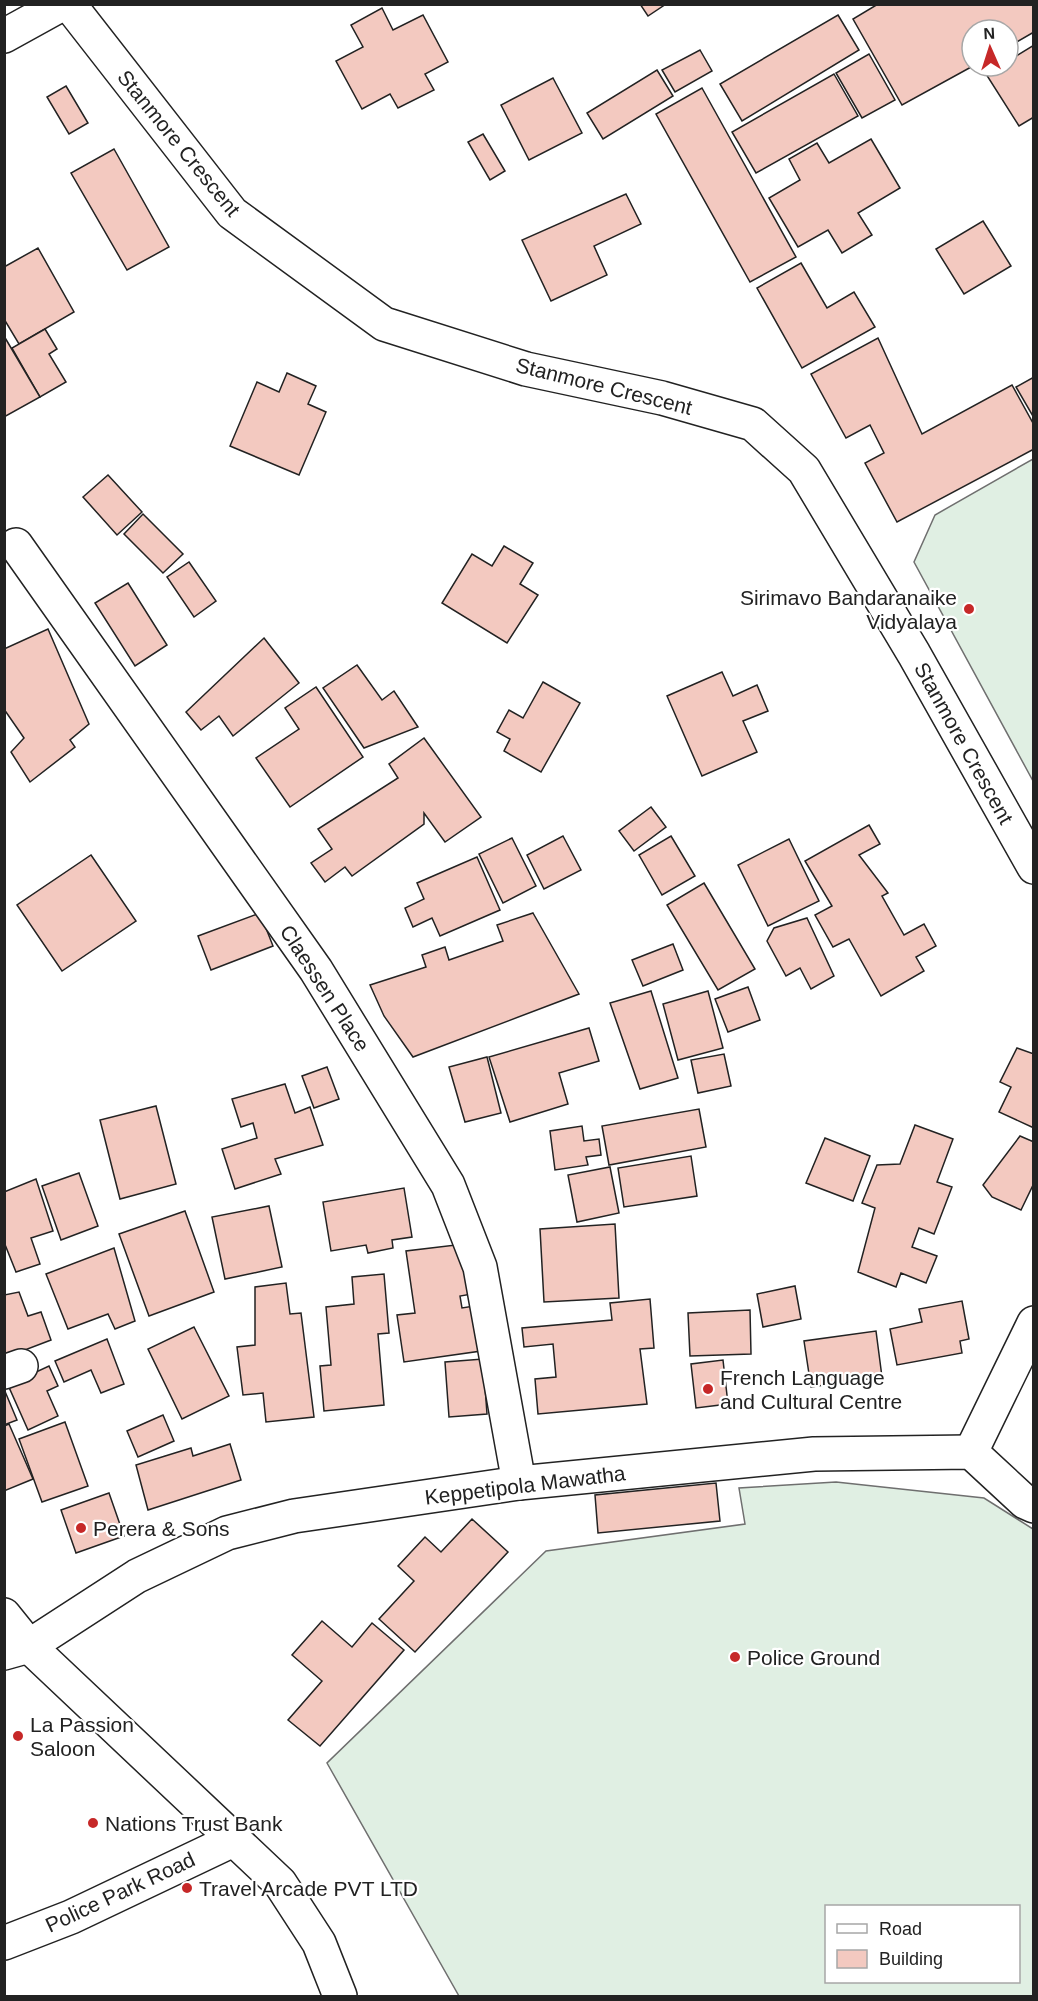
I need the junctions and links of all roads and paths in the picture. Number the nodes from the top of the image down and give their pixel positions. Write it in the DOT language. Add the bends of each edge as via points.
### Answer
graph roads {
  1 [pos="62,4"];
  2 [pos="69,4"];
  3 [pos="4,36"];
  4 [pos="16,544"];
  5 [pos="1034,867"];
  6 [pos="1034,1323"];
  7 [pos="971,1452"];
  8 [pos="519,1484"];
  9 [pos="1034,1506"];
  10 [pos="4,1615"];
  11 [pos="16,1649"];
  12 [pos="235,1839"];
  13 [pos="4,1943"];
  14 [pos="340,1996"];
  1 -- 3 [label="main road"];
  2 -- 5 [label="main road, Stanmore Crescent" via="232,213 384,324 526,369 662,398 753,424 804,470"];
  4 -- 8 [label="main road, Claessen Place" via="315,970 448,1185 480,1267"];
  6 -- 7 [label="main road"];
  7 -- 8 [label="main road, Keppetipola Mawatha" via="813,1454"];
  7 -- 9 [label="main road"];
  8 -- 11 [label="main road, Keppetipola Mawatha" via="294,1516 227,1533 137,1576"];
  10 -- 11 [label="main road"];
  11 -- 12 [label="main road"];
  12 -- 13 [label="main road, Police Park Road" via="71,1917"];
  12 -- 14 [label="main road" via="280,1883 319,1943"];
}
